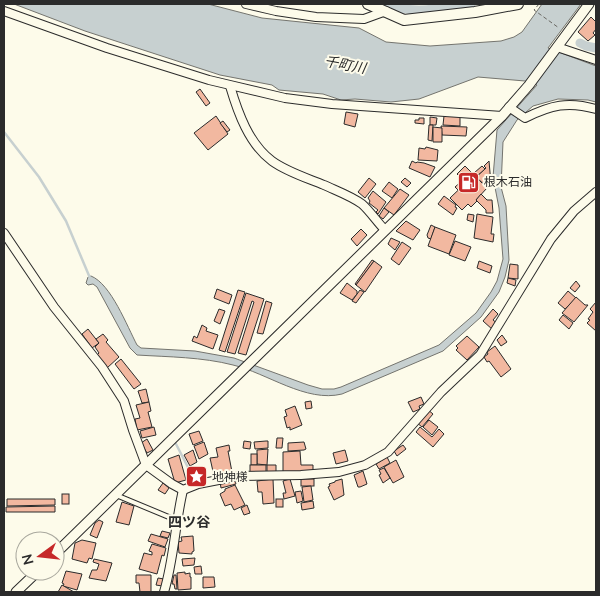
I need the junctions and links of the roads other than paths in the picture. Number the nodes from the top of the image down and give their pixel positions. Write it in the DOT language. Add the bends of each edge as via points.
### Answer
graph roads {
  1 [pos="246,4"];
  2 [pos="368,4"];
  3 [pos="518,4"];
  4 [pos="589,4"];
  5 [pos="4,11"];
  6 [pos="387,11"];
  7 [pos="556,49"];
  8 [pos="596,60"];
  9 [pos="230,86"];
  10 [pos="510,109"];
  11 [pos="596,109"];
  12 [pos="502,116"];
  13 [pos="596,192"];
  14 [pos="384,230"];
  15 [pos="4,233"];
  16 [pos="146,465"];
  17 [pos="183,490"];
  18 [pos="116,494"];
  19 [pos="176,520"];
  20 [pos="65,544"];
  21 [pos="28,581"];
  22 [pos="16,592"];
  23 [pos="164,592"];
  1 -- 6 [label="street" via="316,17 364,19"];
  2 -- 6 [label="main road"];
  3 -- 6 [label="main road" via="404,20"];
  4 -- 7 [label="street"];
  5 -- 9 [label="street" via="107,48"];
  7 -- 8 [label="street"];
  7 -- 10 [label="street"];
  9 -- 12 [label="street" via="332,104"];
  9 -- 14 [label="street" via="253,143 264,155 289,170 351,197 363,205"];
  10 -- 11 [label="street" via="525,118 553,106 568,104"];
  10 -- 12 [label="street"];
  12 -- 14 [label="street"];
  13 -- 17 [label="street" via="574,211 551,239 480,355 441,392 388,452 365,465 339,472 239,476"];
  14 -- 16 [label="street"];
  15 -- 16 [label="street" via="124,401"];
  16 -- 17 [label="street"];
  16 -- 18 [label="street"];
  17 -- 19 [label="street"];
  18 -- 19 [label="lane"];
  18 -- 20 [label="street"];
  19 -- 23 [label="street"];
  21 -- 22 [label="street"];
}
